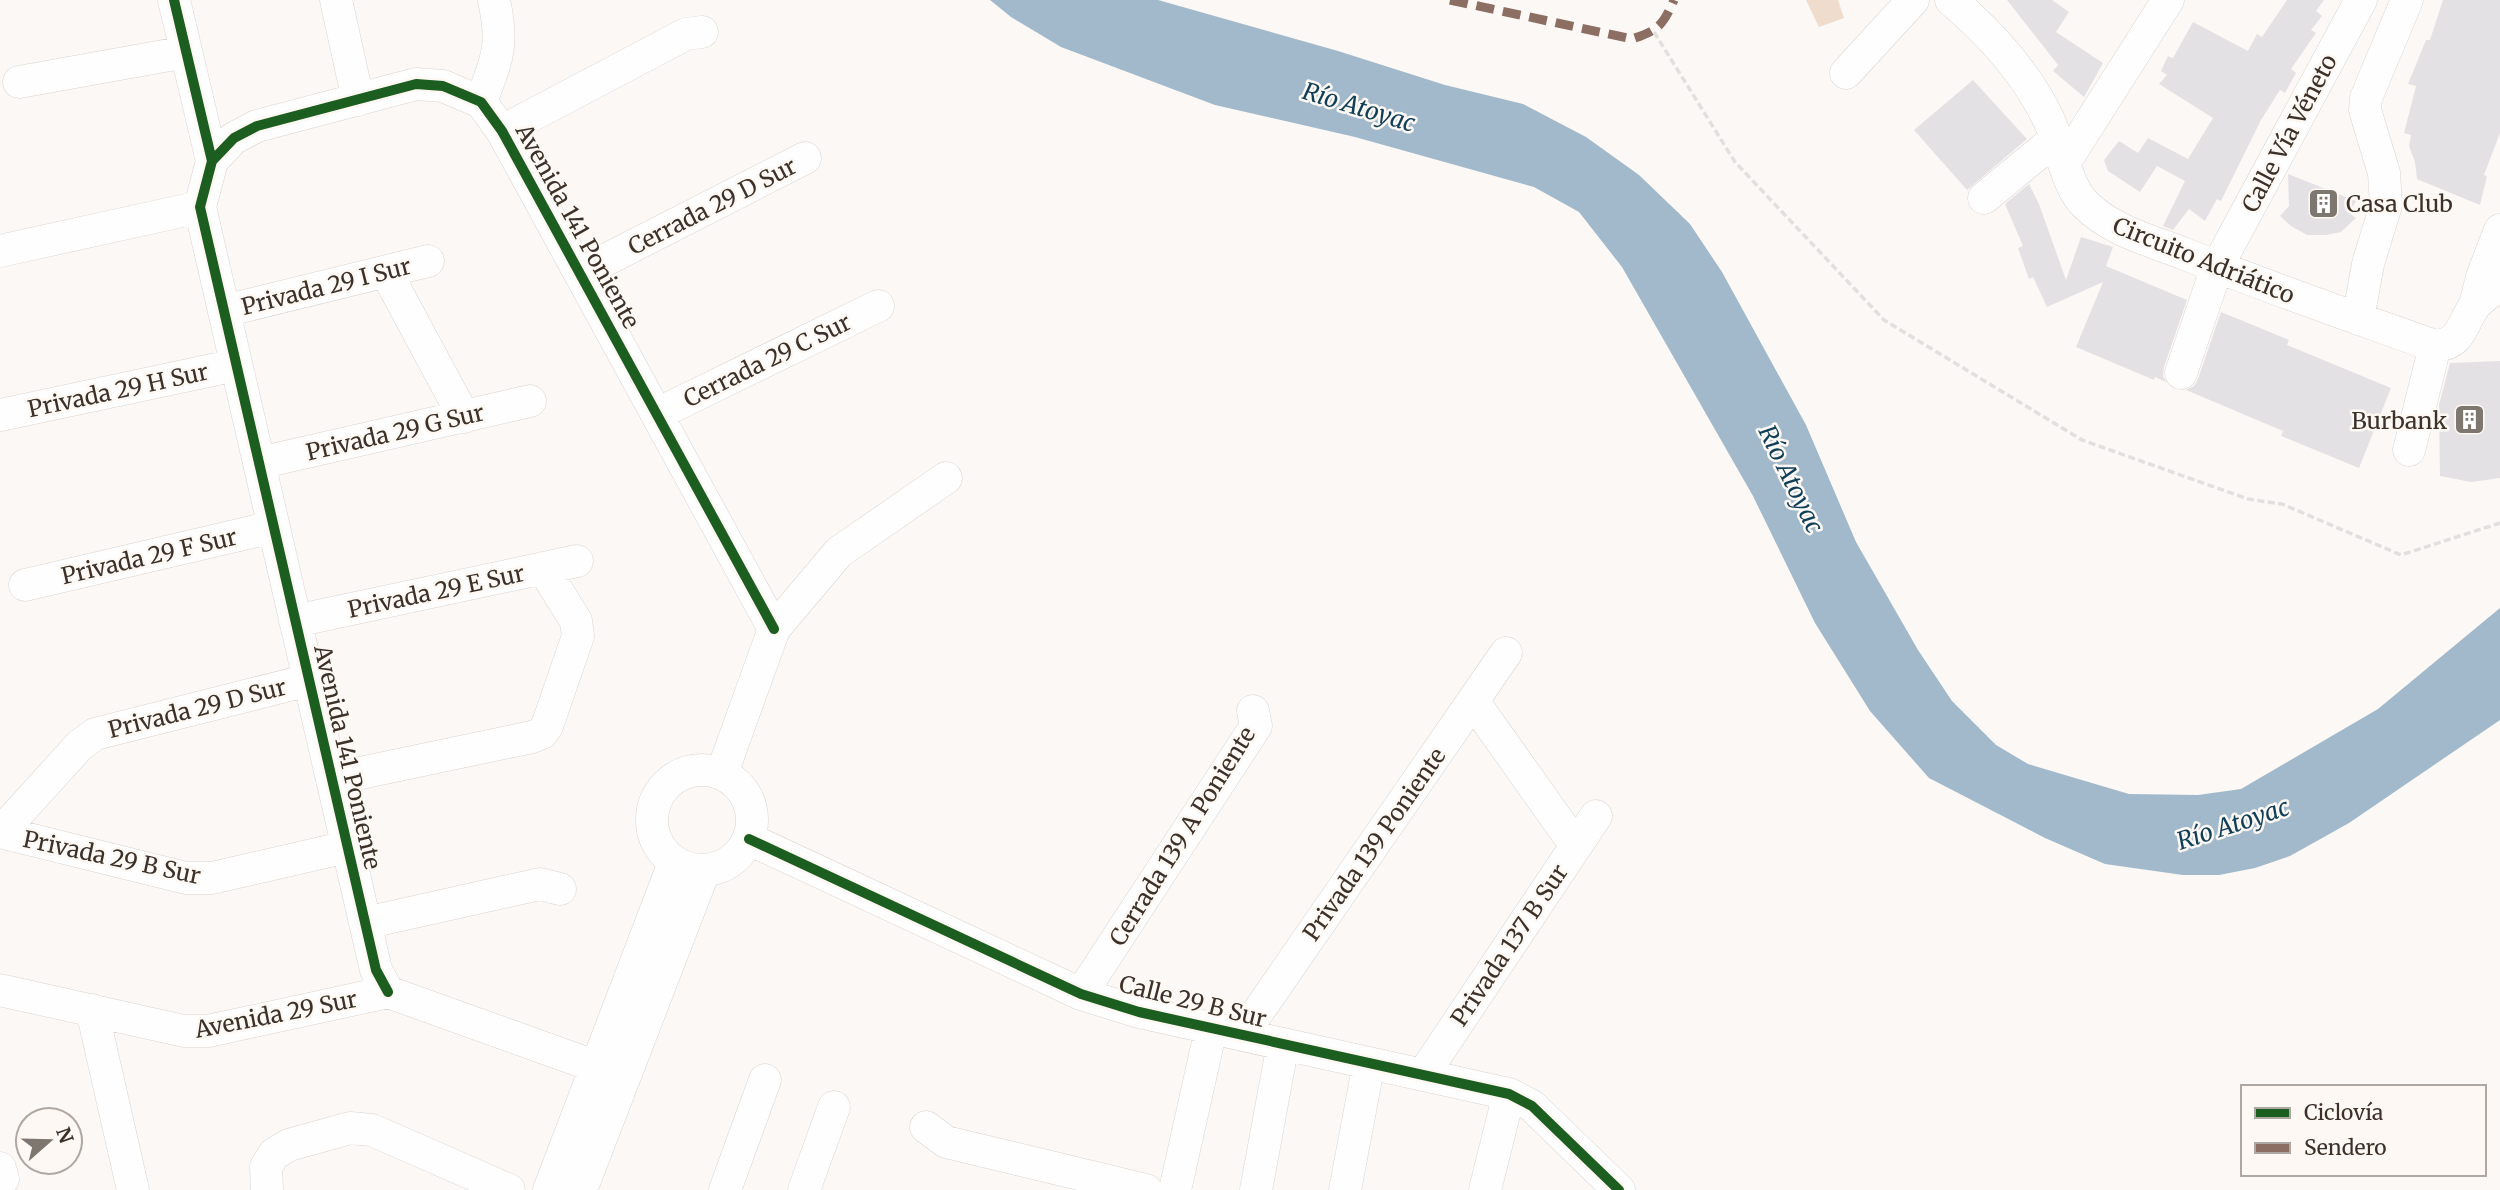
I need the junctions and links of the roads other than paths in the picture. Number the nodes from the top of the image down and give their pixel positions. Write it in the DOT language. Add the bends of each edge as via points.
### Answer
graph roads {
  1 [pos="173,0"];
  2 [pos="336,0"];
  3 [pos="494,0"];
  4 [pos="1913,0"];
  5 [pos="2168,0"];
  6 [pos="2361,0"];
  7 [pos="2407,0"];
  8 [pos="1963,4"];
  9 [pos="702,32"];
  10 [pos="186,52"];
  11 [pos="1846,73"];
  12 [pos="19,82"];
  13 [pos="358,100"];
  14 [pos="481,102"];
  15 [pos="502,131"];
  16 [pos="2061,150"];
  17 [pos="806,158"];
  18 [pos="212,161"];
  19 [pos="1984,198"];
  20 [pos="200,207"];
  21 [pos="2500,230"];
  22 [pos="0,251"];
  23 [pos="428,261"];
  24 [pos="2217,267"];
  25 [pos="386,271"];
  26 [pos="580,273"];
  27 [pos="2500,285"];
  28 [pos="2475,305"];
  29 [pos="878,306"];
  30 [pos="224,311"];
  31 [pos="2358,319"];
  32 [pos="2435,346"];
  33 [pos="236,365"];
  34 [pos="2181,373"];
  35 [pos="530,401"];
  36 [pos="657,414"];
  37 [pos="0,415"];
  38 [pos="464,416"];
  39 [pos="2409,450"];
  40 [pos="259,463"];
  41 [pos="946,478"];
  42 [pos="273,527"];
  43 [pos="577,561"];
  44 [pos="543,568"];
  45 [pos="24,585"];
  46 [pos="295,621"];
  47 [pos="774,629"];
  48 [pos="1506,653"];
  49 [pos="309,680"];
  50 [pos="1473,701"];
  51 [pos="1253,711"];
  52 [pos="722,773"];
  53 [pos="332,779"];
  54 [pos="1596,816"];
  55 [pos="0,832"];
  56 [pos="749,839"];
  57 [pos="1576,846"];
  58 [pos="348,848"];
  59 [pos="689,867"];
  60 [pos="560,889"];
  61 [pos="365,923"];
  62 [pos="0,990"];
  63 [pos="387,992"];
  64 [pos="1081,994"];
  65 [pos="92,1010"];
  66 [pos="1211,1029"];
  67 [pos="1242,1035"];
  68 [pos="1283,1044"];
  69 [pos="1369,1063"];
  70 [pos="610,1073"];
  71 [pos="1423,1075"];
  72 [pos="765,1080"];
  73 [pos="1509,1094"];
  74 [pos="834,1108"];
  75 [pos="926,1127"];
  76 [pos="267,1179"];
  77 [pos="133,1190"];
  78 [pos="509,1190"];
  79 [pos="550,1190"];
  80 [pos="581,1190"];
  81 [pos="725,1190"];
  82 [pos="804,1190"];
  83 [pos="1146,1190"];
  84 [pos="1175,1190"];
  85 [pos="1256,1190"];
  86 [pos="1345,1190"];
  87 [pos="1485,1190"];
  88 [pos="1618,1190"];
  1 -- 10 [label="street, Avenida 141 Poniente"];
  2 -- 13 [label="street"];
  3 -- 14 [label="street" via="500,48"];
  4 -- 11 [label="street"];
  5 -- 16 [label="street"];
  6 -- 24 [label="street, Calle Vía Véneto"];
  7 -- 31 [label="street" via="2366,98 2365,110 2387,190"];
  8 -- 16 [label="street, Circuito Adriático" via="2027,79"];
  9 -- 15 [label="street" via="686,34"];
  10 -- 12 [label="street"];
  10 -- 18 [label="street, Avenida 141 Poniente"];
  13 -- 14 [label="street" via="416,84 443,86"];
  13 -- 18 [label="street" via="257,126 234,138"];
  14 -- 15 [label="street, Avenida 141 Poniente"];
  15 -- 26 [label="street, Avenida 141 Poniente"];
  16 -- 19 [label="street"];
  16 -- 24 [label="street, Circuito Adriático" via="2084,204 2103,220"];
  17 -- 26 [label="street, Cerrada 29 D Sur"];
  18 -- 20 [label="street, Avenida 141 Poniente"];
  20 -- 22 [label="street"];
  20 -- 30 [label="street, Avenida 141 Poniente"];
  21 -- 28 [label="street"];
  23 -- 25 [label="street, Privada 29 I Sur"];
  24 -- 31 [label="street, Circuito Adriático"];
  24 -- 34 [label="street, Calle Vía Véneto"];
  25 -- 30 [label="street, Privada 29 I Sur"];
  25 -- 38 [label="street"];
  26 -- 36 [label="street, Avenida 141 Poniente"];
  27 -- 28 [label="street"];
  28 -- 32 [label="street" via="2459,336"];
  29 -- 36 [label="street, Cerrada 29 C Sur"];
  30 -- 33 [label="street, Avenida 141 Poniente"];
  31 -- 32 [label="street, Circuito Adriático"];
  32 -- 39 [label="street"];
  33 -- 37 [label="street, Privada 29 H Sur"];
  33 -- 40 [label="street, Avenida 141 Poniente"];
  35 -- 38 [label="street, Privada 29 G Sur"];
  36 -- 47 [label="street, Avenida 141 Poniente"];
  38 -- 40 [label="street, Privada 29 G Sur"];
  40 -- 42 [label="street, Avenida 141 Poniente"];
  41 -- 47 [label="street" via="839,552"];
  42 -- 45 [label="street, Privada 29 F Sur"];
  42 -- 46 [label="street, Avenida 141 Poniente"];
  43 -- 44 [label="street, Privada 29 E Sur"];
  44 -- 46 [label="street, Privada 29 E Sur"];
  44 -- 53 [label="street" via="576,621 578,636 542,733"];
  46 -- 49 [label="street, Avenida 141 Poniente"];
  47 -- 52 [label="street"];
  48 -- 50 [label="street, Privada 139 Poniente"];
  49 -- 53 [label="street, Avenida 141 Poniente"];
  49 -- 55 [label="street, Privada 29 D Sur" via="95,734"];
  50 -- 57 [label="street"];
  50 -- 67 [label="street, Privada 139 Poniente"];
  51 -- 64 [label="street, Cerrada 139 A Poniente" via="1256,726"];
  52 -- 56 [label="street" via="748,801"];
  52 -- 59 [label="street" via="707,769 678,775 657,796 652,810 659,846"];
  53 -- 58 [label="street, Avenida 141 Poniente"];
  54 -- 57 [label="street, Privada 137 B Sur"];
  55 -- 58 [label="street, Privada 29 B Sur" via="186,878 212,878"];
  56 -- 59 [label="street" via="738,856 723,866"];
  56 -- 64 [label="street, Calle 29 B Sur"];
  57 -- 71 [label="street, Privada 137 B Sur"];
  58 -- 61 [label="street, Avenida 141 Poniente"];
  59 -- 70 [label="street"];
  60 -- 61 [label="street" via="540,884"];
  61 -- 63 [label="street, Avenida 141 Poniente" via="376,970"];
  62 -- 65 [label="street, Avenida 29 Sur"];
  63 -- 65 [label="street, Avenida 29 Sur" via="208,1031 184,1031"];
  63 -- 70 [label="street, Avenida 29 Sur"];
  64 -- 66 [label="street, Calle 29 B Sur"];
  65 -- 77 [label="street"];
  66 -- 67 [label="street, Calle 29 B Sur"];
  66 -- 84 [label="street"];
  67 -- 68 [label="street, Calle 29 B Sur"];
  68 -- 69 [label="street, Calle 29 B Sur"];
  68 -- 85 [label="street"];
  69 -- 71 [label="street, Calle 29 B Sur"];
  69 -- 86 [label="street"];
  70 -- 79 [label="street"];
  70 -- 80 [label="street"];
  71 -- 73 [label="street, Calle 29 B Sur"];
  72 -- 81 [label="street"];
  73 -- 87 [label="street"];
  73 -- 88 [label="street, Calle 29 B Sur" via="1532,1106"];
  74 -- 82 [label="street"];
  75 -- 83 [label="street" via="946,1142"];
  76 -- 78 [label="street" via="274,1154 289,1145 350,1128 373,1130"];
}
